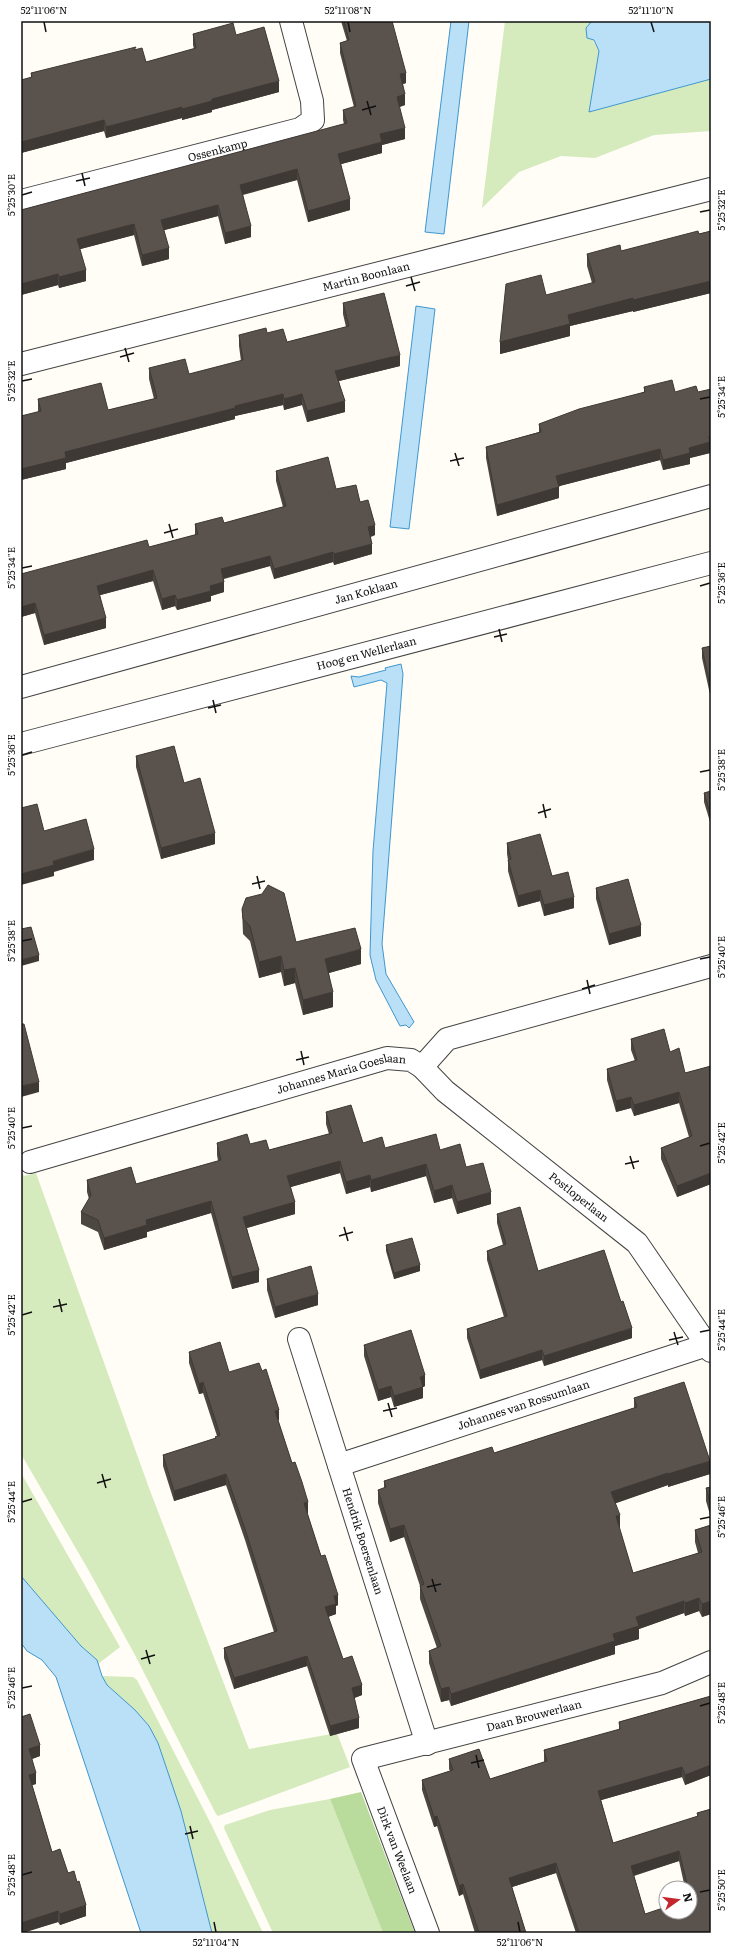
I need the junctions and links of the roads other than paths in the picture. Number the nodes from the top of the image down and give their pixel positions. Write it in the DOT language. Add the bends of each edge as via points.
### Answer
graph roads {
  1 [pos="291,21"];
  2 [pos="711,189"];
  3 [pos="21,201"];
  4 [pos="21,364"];
  5 [pos="711,496"];
  6 [pos="711,563"];
  7 [pos="21,687"];
  8 [pos="21,744"];
  9 [pos="711,966"];
  10 [pos="422,1067"];
  11 [pos="30,1162"];
  12 [pos="299,1339"];
  13 [pos="709,1348"];
  14 [pos="339,1465"];
  15 [pos="711,1662"];
  16 [pos="427,1744"];
  17 [pos="366,1768"];
  18 [pos="428,1933"];
  1 -- 3 [label="street, Ossenkamp" via="312,101 313,120 300,129"];
  2 -- 4 [label="street, Martin Boonlaan"];
  5 -- 7 [label="street, Jan Koklaan"];
  6 -- 8 [label="street, Hoog en Wellerlaan"];
  9 -- 10 [label="street, Johannes Maria Goeslaan" via="447,1039"];
  10 -- 11 [label="street, Johannes Maria Goeslaan" via="411,1060 386,1058"];
  10 -- 13 [label="street, Postloperlaan" via="445,1091 637,1243"];
  12 -- 14 [label="street, Hendrik Boersenlaan"];
  13 -- 14 [label="street, Johannes van Rossumlaan"];
  14 -- 16 [label="street, Hendrik Boersenlaan"];
  15 -- 16 [label="street, Daan Brouwerlaan" via="662,1683"];
  16 -- 17 [label="street, Daan Brouwerlaan" via="363,1759"];
  17 -- 18 [label="street, Dirk van Weelaan"];
}
